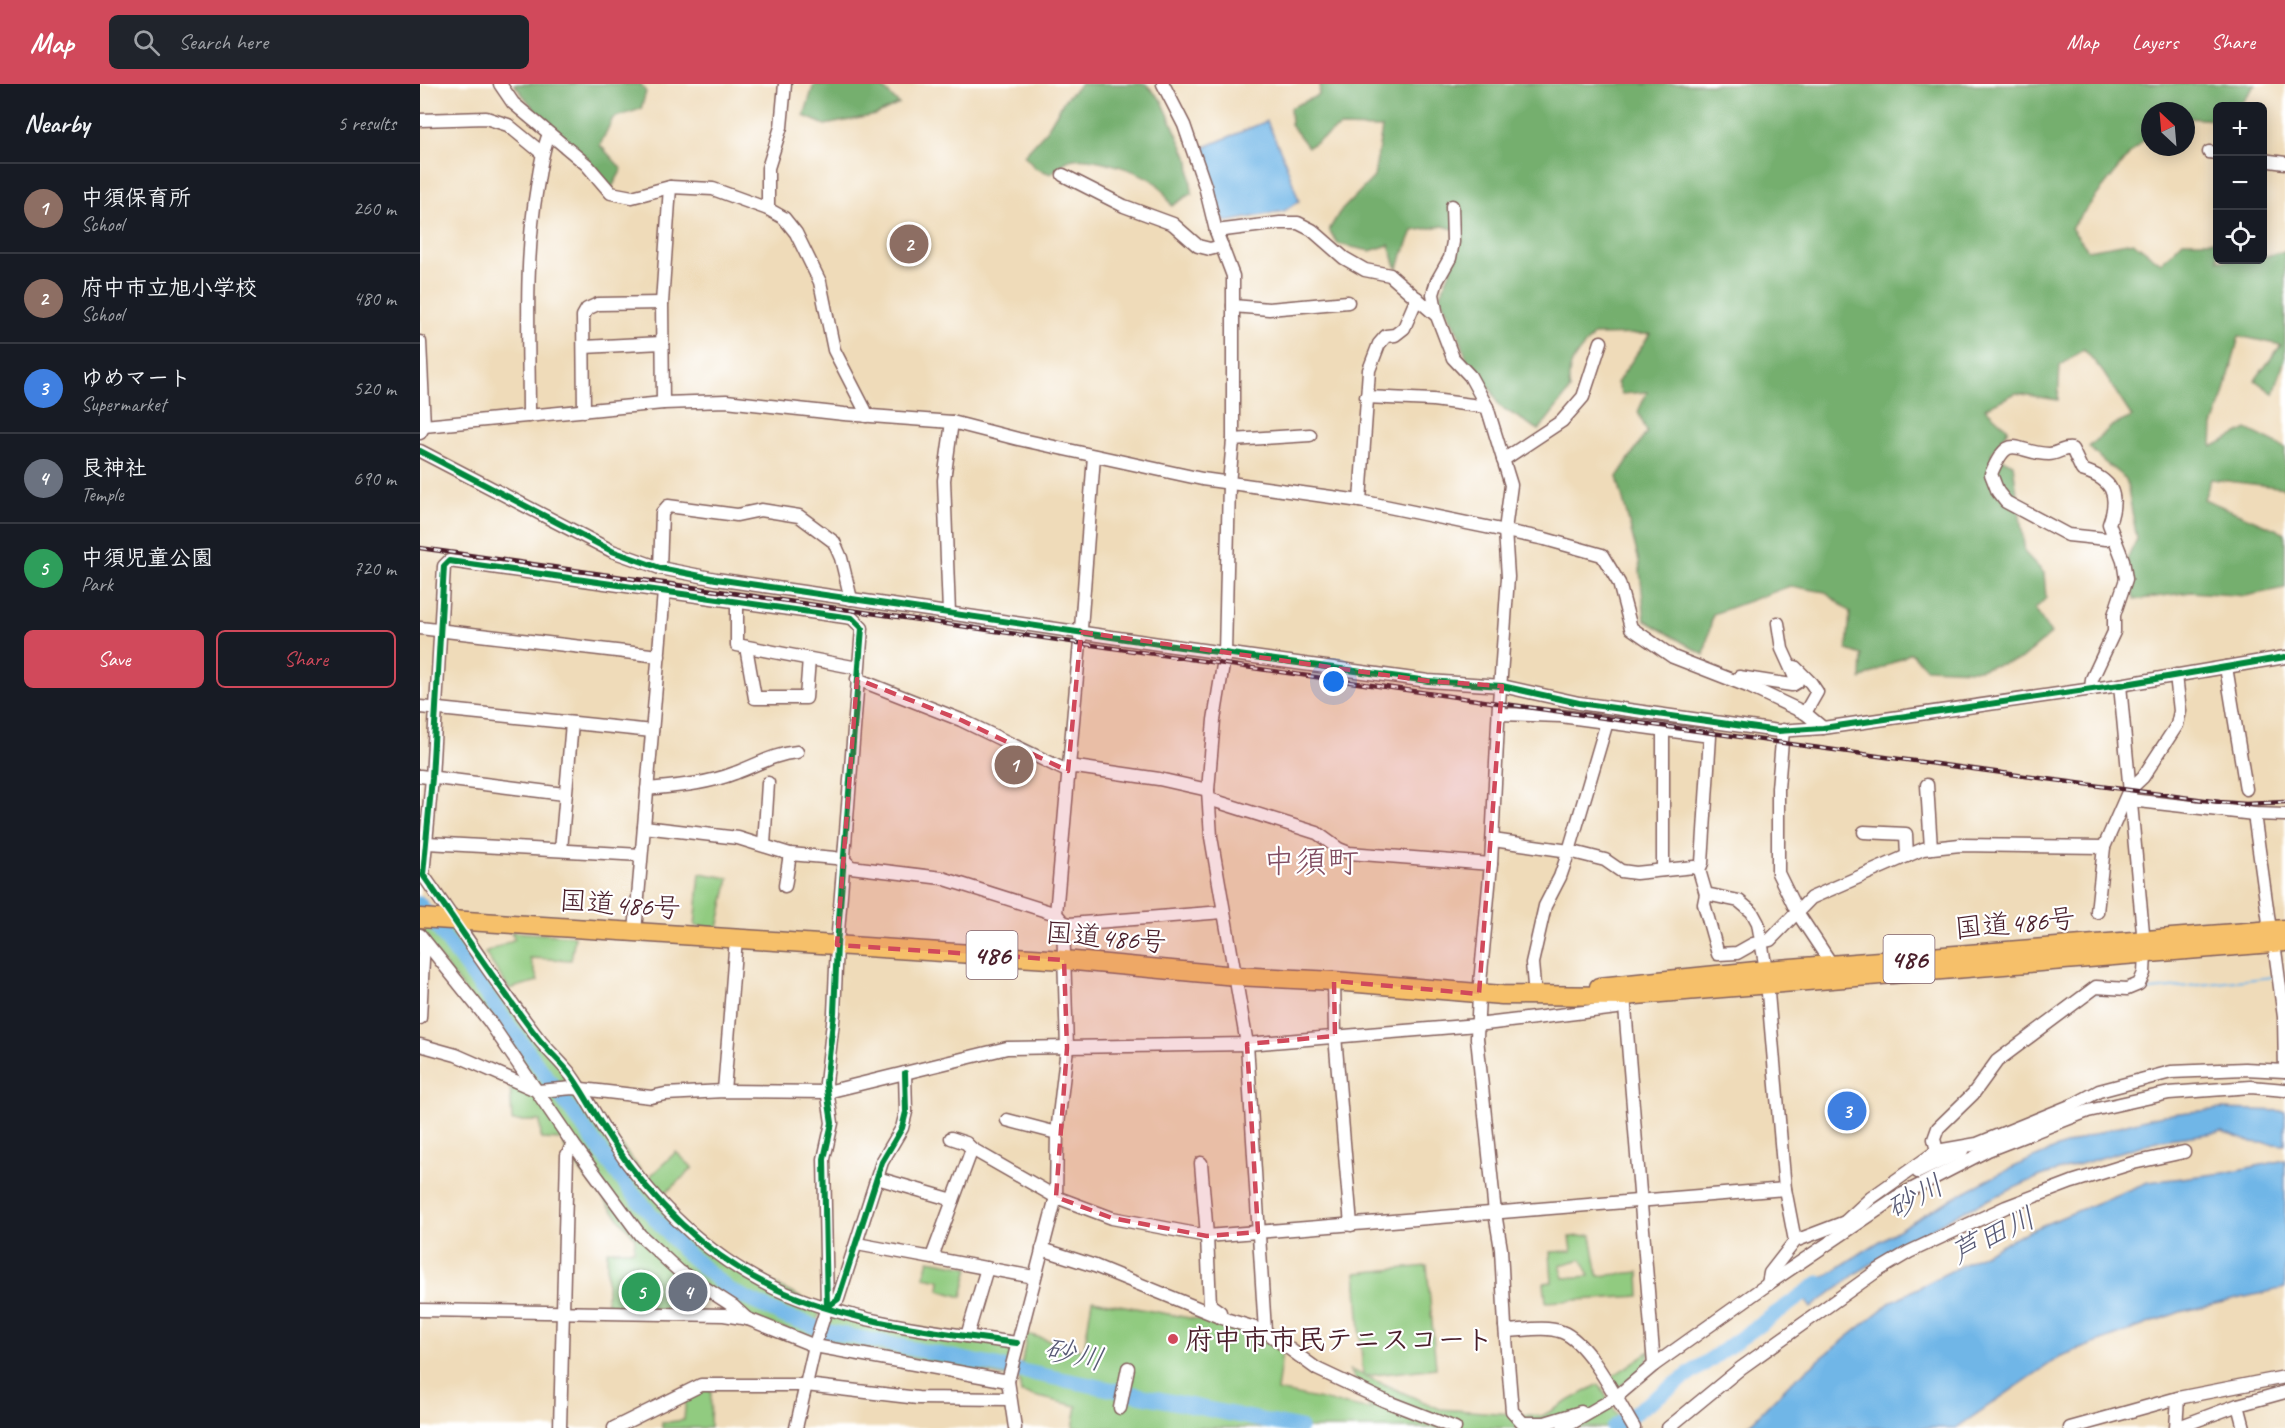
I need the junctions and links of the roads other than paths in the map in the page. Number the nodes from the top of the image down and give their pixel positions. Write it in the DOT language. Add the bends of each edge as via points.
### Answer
graph roads {
  1 [pos="500,84"];
  2 [pos="785,84"];
  3 [pos="1163,84"];
  4 [pos="420,120"];
  5 [pos="549,134"];
  6 [pos="542,153"];
  7 [pos="2267,160"];
  8 [pos="2285,163"];
  9 [pos="1064,175"];
  10 [pos="670,188"];
  11 [pos="1452,206"];
  12 [pos="768,209"];
  13 [pos="1216,231"];
  14 [pos="1222,246"];
  15 [pos="1417,298"];
  16 [pos="1348,302"];
  17 [pos="662,303"];
  18 [pos="1233,306"];
  19 [pos="1437,316"];
  20 [pos="420,342"];
  21 [pos="1601,342"];
  22 [pos="662,343"];
  23 [pos="584,347"];
  24 [pos="1366,397"];
  25 [pos="663,404"];
  26 [pos="1486,407"];
  27 [pos="584,411"];
  28 [pos="529,416"];
  29 [pos="866,416"];
  30 [pos="952,422"];
  31 [pos="422,429"];
  32 [pos="1310,435"];
  33 [pos="1233,440"];
  34 [pos="420,451"];
  35 [pos="1094,456"];
  36 [pos="1503,460"];
  37 [pos="1229,484"];
  38 [pos="1360,501"];
  39 [pos="1505,530"];
  40 [pos="2113,536"];
  41 [pos="660,568"];
  42 [pos="664,592"];
  43 [pos="851,599"];
  44 [pos="738,602"];
  45 [pos="950,613"];
  46 [pos="1778,623"];
  47 [pos="420,628"];
  48 [pos="440,631"];
  49 [pos="1081,632"];
  50 [pos="746,647"];
  51 [pos="1225,652"];
  52 [pos="659,656"];
  53 [pos="2285,657"];
  54 [pos="809,659"];
  55 [pos="1791,667"];
  56 [pos="2226,667"];
  57 [pos="857,674"];
  58 [pos="2176,675"];
  59 [pos="1726,677"];
  60 [pos="2120,684"];
  61 [pos="1502,686"];
  62 [pos="2091,689"];
  63 [pos="420,707"];
  64 [pos="436,709"];
  65 [pos="1805,713"];
  66 [pos="1499,714"];
  67 [pos="1607,722"];
  68 [pos="572,723"];
  69 [pos="1823,728"];
  70 [pos="1663,730"];
  71 [pos="1782,730"];
  72 [pos="652,731"];
  73 [pos="797,752"];
  74 [pos="1068,768"];
  75 [pos="426,777"];
  76 [pos="768,783"];
  77 [pos="1928,784"];
  78 [pos="647,789"];
  79 [pos="2246,789"];
  80 [pos="564,794"];
  81 [pos="1208,795"];
  82 [pos="2129,795"];
  83 [pos="2254,814"];
  84 [pos="2285,815"];
  85 [pos="644,827"];
  86 [pos="1864,832"];
  87 [pos="1493,840"];
  88 [pos="428,843"];
  89 [pos="764,845"];
  90 [pos="2104,847"];
  91 [pos="1931,848"];
  92 [pos="561,850"];
  93 [pos="1569,850"];
  94 [pos="790,854"];
  95 [pos="641,855"];
  96 [pos="1907,856"];
  97 [pos="844,860"];
  98 [pos="1491,864"];
  99 [pos="1663,870"];
  100 [pos="1699,870"];
  101 [pos="785,886"];
  102 [pos="1706,894"];
  103 [pos="1223,912"];
  104 [pos="1797,912"];
  105 [pos="2097,912"];
  106 [pos="420,918"];
  107 [pos="1060,918"];
  108 [pos="452,920"];
  109 [pos="635,932"];
  110 [pos="2279,936"];
  111 [pos="422,937"];
  112 [pos="736,938"];
  113 [pos="1761,942"];
  114 [pos="837,945"];
  115 [pos="2145,947"];
  116 [pos="1064,960"];
  117 [pos="1832,965"];
  118 [pos="1236,976"];
  119 [pos="1767,978"];
  120 [pos="1334,981"];
  121 [pos="1624,990"];
  122 [pos="1479,994"];
  123 [pos="1535,997"];
  124 [pos="420,1018"];
  125 [pos="1477,1025"];
  126 [pos="1335,1036"];
  127 [pos="1247,1044"];
  128 [pos="420,1045"];
  129 [pos="1067,1048"];
  130 [pos="2285,1071"];
  131 [pos="905,1073"];
  132 [pos="577,1089"];
  133 [pos="2285,1090"];
  134 [pos="538,1091"];
  135 [pos="724,1091"];
  136 [pos="827,1092"];
  137 [pos="1007,1120"];
  138 [pos="1058,1133"];
  139 [pos="951,1138"];
  140 [pos="573,1144"];
  141 [pos="1977,1144"];
  142 [pos="972,1149"];
  143 [pos="1937,1150"];
  144 [pos="2184,1152"];
  145 [pos="1200,1163"];
  146 [pos="877,1178"];
  147 [pos="1785,1190"];
  148 [pos="1056,1197"];
  149 [pos="1871,1198"];
  150 [pos="953,1200"];
  151 [pos="1640,1202"];
  152 [pos="1495,1213"];
  153 [pos="1849,1224"];
  154 [pos="1351,1225"];
  155 [pos="1258,1232"];
  156 [pos="1207,1236"];
  157 [pos="1795,1241"];
  158 [pos="857,1245"];
  159 [pos="1042,1249"];
  160 [pos="932,1257"];
  161 [pos="987,1268"];
  162 [pos="1034,1277"];
  163 [pos="1768,1284"];
  164 [pos="827,1307"];
  165 [pos="420,1310"];
  166 [pos="562,1312"];
  167 [pos="1222,1318"];
  168 [pos="748,1319"];
  169 [pos="1506,1326"];
  170 [pos="1265,1331"];
  171 [pos="967,1336"];
  172 [pos="815,1343"];
  173 [pos="1017,1343"];
  174 [pos="1654,1365"];
  175 [pos="1128,1368"];
  176 [pos="2285,1377"];
  177 [pos="1008,1381"];
  178 [pos="806,1385"];
  179 [pos="2285,1392"];
  180 [pos="2178,1398"];
  181 [pos="1010,1399"];
  182 [pos="1618,1402"];
  183 [pos="2238,1405"];
  184 [pos="1120,1408"];
  185 [pos="560,1428"];
  186 [pos="614,1428"];
  187 [pos="796,1428"];
  188 [pos="1015,1428"];
  189 [pos="1455,1428"];
  190 [pos="1563,1428"];
  191 [pos="1634,1428"];
  192 [pos="1668,1428"];
  193 [pos="2070,1428"];
  194 [pos="2176,1428"];
  195 [pos="2244,1428"];
  1 -- 5 [label="street" via="513,103"];
  2 -- 12 [label="street" via="781,127 768,168"];
  3 -- 13 [label="street" via="1187,135"];
  4 -- 6 [label="street" via="486,118 508,125"];
  5 -- 6 [label="street"];
  5 -- 10 [label="street" via="587,165 611,193 632,197"];
  6 -- 28 [label="street" via="529,254"];
  7 -- 8 [label="street"];
  9 -- 14 [label="street" via="1124,206 1173,224 1198,246"];
  10 -- 12 [label="street" via="713,189"];
  10 -- 17 [label="street"];
  11 -- 19 [label="street" via="1450,258 1433,294"];
  12 -- 29 [label="street" via="784,218 796,233 820,282 834,350"];
  13 -- 14 [label="street"];
  13 -- 15 [label="street" via="1298,223 1344,258 1365,270 1390,275"];
  14 -- 18 [label="street" via="1233,276"];
  15 -- 19 [label="street"];
  15 -- 24 [label="street" via="1404,328 1379,344 1369,370"];
  16 -- 18 [label="street" via="1269,309"];
  17 -- 22 [label="street"];
  17 -- 23 [label="street" via="598,304 587,309 583,316"];
  18 -- 33 [label="street"];
  19 -- 26 [label="street" via="1452,358 1470,376"];
  20 -- 31 [label="street"];
  21 -- 36 [label="street" via="1583,397 1562,421"];
  22 -- 23 [label="street"];
  22 -- 25 [label="street"];
  23 -- 27 [label="street"];
  24 -- 26 [label="street"];
  24 -- 38 [label="street"];
  25 -- 27 [label="street"];
  25 -- 29 [label="street" via="726,401"];
  26 -- 36 [label="street"];
  27 -- 28 [label="street"];
  28 -- 31 [label="street"];
  29 -- 30 [label="street"];
  30 -- 35 [label="street"];
  30 -- 45 [label="street" via="944,488"];
  32 -- 33 [label="street"];
  33 -- 37 [label="street"];
  34 -- 41 [label="street" via="612,551"];
  35 -- 37 [label="street"];
  35 -- 49 [label="street"];
  36 -- 39 [label="street" via="1511,485"];
  37 -- 38 [label="street"];
  37 -- 51 [label="street"];
  38 -- 39 [label="street"];
  39 -- 59 [label="street" via="1602,555 1619,583 1631,628 1673,657"];
  39 -- 61 [label="street" via="1508,577"];
  40 -- 40 [label="street" via="2109,524 2114,496 2108,483 2082,470 2072,449 2051,454 2008,447 1999,455 1990,474 2006,502 2068,535"];
  40 -- 62 [label="street" via="2126,579 2114,615 2114,632"];
  41 -- 43 [label="street"];
  41 -- 43 [label="street" via="662,513 668,506 737,515 761,510 799,516 834,542"];
  42 -- 44 [label="street"];
  42 -- 48 [label="street" via="449,561 444,566"];
  42 -- 52 [label="street"];
  43 -- 45 [label="street"];
  44 -- 50 [label="street" via="737,645"];
  44 -- 57 [label="street" via="852,618 862,628"];
  45 -- 49 [label="street"];
  46 -- 55 [label="street" via="1782,649"];
  47 -- 48 [label="street"];
  48 -- 52 [label="street"];
  48 -- 64 [label="street"];
  49 -- 51 [label="street"];
  49 -- 74 [label="street"];
  50 -- 54 [label="street"];
  50 -- 54 [label="street" via="755,698 806,698"];
  51 -- 61 [label="street" via="1428,681"];
  51 -- 81 [label="street"];
  52 -- 72 [label="street"];
  53 -- 56 [label="street"];
  54 -- 57 [label="street"];
  55 -- 59 [label="street" via="1797,682 1792,685"];
  55 -- 65 [label="street" via="1797,667 1817,692"];
  56 -- 58 [label="street"];
  56 -- 79 [label="street"];
  57 -- 74 [label="street"];
  57 -- 97 [label="street"];
  58 -- 60 [label="street"];
  58 -- 82 [label="street" via="2180,711 2177,725"];
  59 -- 65 [label="street"];
  60 -- 62 [label="street"];
  60 -- 82 [label="street"];
  61 -- 66 [label="street"];
  61 -- 71 [label="street" via="1579,703"];
  62 -- 69 [label="street"];
  63 -- 64 [label="street"];
  64 -- 68 [label="street"];
  64 -- 75 [label="street"];
  65 -- 69 [label="street"];
  66 -- 67 [label="street"];
  66 -- 87 [label="street"];
  67 -- 70 [label="street"];
  67 -- 93 [label="street"];
  68 -- 72 [label="street"];
  68 -- 80 [label="street"];
  69 -- 71 [label="street"];
  70 -- 99 [label="street"];
  70 -- 100 [label="street" via="1710,736"];
  71 -- 104 [label="street" via="1778,873"];
  72 -- 78 [label="street"];
  73 -- 78 [label="street" via="781,753 703,783"];
  74 -- 81 [label="street" via="1159,779"];
  74 -- 107 [label="street"];
  75 -- 80 [label="street"];
  75 -- 88 [label="street"];
  76 -- 89 [label="street"];
  77 -- 91 [label="street"];
  78 -- 85 [label="street"];
  80 -- 92 [label="street"];
  81 -- 98 [label="street" via="1317,833 1349,853"];
  81 -- 103 [label="street"];
  82 -- 83 [label="street"];
  82 -- 90 [label="street"];
  82 -- 115 [label="street"];
  83 -- 84 [label="street"];
  83 -- 110 [label="street"];
  85 -- 89 [label="street" via="738,838"];
  85 -- 95 [label="street"];
  86 -- 96 [label="street" via="1906,834"];
  87 -- 93 [label="street"];
  87 -- 98 [label="street"];
  88 -- 92 [label="street"];
  88 -- 108 [label="street" via="423,875"];
  89 -- 94 [label="street"];
  90 -- 91 [label="street"];
  90 -- 105 [label="street"];
  91 -- 96 [label="street"];
  92 -- 95 [label="street"];
  93 -- 99 [label="street" via="1605,860 1621,871"];
  93 -- 123 [label="street" via="1545,906 1532,963"];
  94 -- 97 [label="street"];
  94 -- 101 [label="street"];
  95 -- 109 [label="street"];
  96 -- 104 [label="street" via="1811,898"];
  97 -- 107 [label="street" via="851,867 942,878"];
  97 -- 114 [label="street"];
  98 -- 122 [label="street"];
  99 -- 100 [label="street"];
  100 -- 102 [label="street"];
  102 -- 113 [label="street" via="1739,901 1752,912"];
  102 -- 113 [label="street" via="1704,904 1718,954 1737,952"];
  103 -- 107 [label="street" via="1070,924"];
  103 -- 118 [label="street"];
  104 -- 113 [label="street" via="1770,940"];
  104 -- 117 [label="street"];
  106 -- 108 [label="highway, 国道486号 / 486"];
  107 -- 116 [label="street"];
  108 -- 109 [label="highway, 国道486号 / 486"];
  108 -- 132 [label="street" via="538,1038 571,1075"];
  109 -- 112 [label="highway, 国道486号 / 486"];
  110 -- 115 [label="highway, 国道486号 / 486"];
  110 -- 130 [label="street"];
  111 -- 124 [label="street"];
  111 -- 134 [label="street"];
  112 -- 114 [label="highway, 国道486号 / 486"];
  112 -- 135 [label="street"];
  113 -- 119 [label="street"];
  114 -- 116 [label="highway, 国道486号 / 486"];
  114 -- 136 [label="street"];
  115 -- 117 [label="highway, 国道486号 / 486"];
  115 -- 119 [label="highway, 国道486号 / 486"];
  115 -- 143 [label="street" via="2144,973 2139,984 2127,989 2096,987 1998,1061 1973,1094 1938,1128 1934,1139"];
  116 -- 118 [label="highway, 国道486号 / 486"];
  116 -- 129 [label="street"];
  117 -- 119 [label="highway, 国道486号 / 486"];
  118 -- 120 [label="highway, 国道486号 / 486"];
  118 -- 127 [label="street"];
  119 -- 121 [label="highway, 国道486号 / 486"];
  119 -- 147 [label="street"];
  120 -- 122 [label="highway, 国道486号 / 486"];
  120 -- 126 [label="street"];
  121 -- 123 [label="highway, 国道486号 / 486"];
  121 -- 125 [label="street" via="1617,1008"];
  121 -- 151 [label="street"];
  122 -- 123 [label="highway, 国道486号 / 486"];
  122 -- 125 [label="street"];
  125 -- 126 [label="street"];
  125 -- 152 [label="street"];
  126 -- 127 [label="street"];
  126 -- 154 [label="street"];
  127 -- 129 [label="street"];
  127 -- 155 [label="street"];
  128 -- 134 [label="street" via="456,1055"];
  129 -- 131 [label="street" via="1007,1048"];
  129 -- 138 [label="street"];
  130 -- 141 [label="street" via="2171,1072 2099,1091"];
  131 -- 136 [label="street"];
  131 -- 146 [label="street" via="906,1112 902,1128"];
  132 -- 134 [label="street"];
  132 -- 135 [label="street" via="651,1097"];
  132 -- 164 [label="street" via="645,1186 702,1243 774,1288"];
  133 -- 153 [label="street" via="2251,1087 2169,1093 2088,1111 1988,1150"];
  134 -- 140 [label="street"];
  135 -- 136 [label="street"];
  136 -- 164 [label="street" via="831,1123 824,1159"];
  137 -- 138 [label="street"];
  138 -- 148 [label="street"];
  139 -- 142 [label="street"];
  140 -- 166 [label="street" via="567,1155"];
  140 -- 168 [label="street" via="640,1235 679,1271"];
  141 -- 143 [label="street"];
  141 -- 149 [label="street"];
  142 -- 148 [label="street"];
  142 -- 150 [label="street"];
  143 -- 149 [label="street"];
  144 -- 192 [label="street" via="2142,1160 2072,1182 1908,1252 1741,1368"];
  145 -- 156 [label="street"];
  146 -- 150 [label="street"];
  146 -- 158 [label="street"];
  147 -- 151 [label="street"];
  147 -- 157 [label="street"];
  148 -- 156 [label="street" via="1112,1218"];
  148 -- 159 [label="street"];
  149 -- 153 [label="street"];
  150 -- 160 [label="street"];
  151 -- 152 [label="street"];
  151 -- 174 [label="street"];
  152 -- 154 [label="street"];
  152 -- 169 [label="street"];
  153 -- 157 [label="street"];
  153 -- 163 [label="street"];
  154 -- 155 [label="street"];
  155 -- 156 [label="street"];
  155 -- 170 [label="street"];
  156 -- 167 [label="street" via="1210,1305 1223,1314"];
  157 -- 163 [label="street" via="1770,1273"];
  158 -- 160 [label="street"];
  158 -- 164 [label="street" via="838,1299"];
  159 -- 162 [label="street"];
  159 -- 167 [label="street" via="1095,1266"];
  160 -- 161 [label="street"];
  161 -- 162 [label="street"];
  161 -- 171 [label="street"];
  162 -- 173 [label="street"];
  163 -- 174 [label="street"];
  164 -- 171 [label="street" via="879,1321"];
  164 -- 172 [label="street"];
  165 -- 166 [label="street"];
  166 -- 168 [label="street" via="724,1315"];
  166 -- 185 [label="street"];
  167 -- 170 [label="street"];
  168 -- 172 [label="street"];
  169 -- 182 [label="street" via="1510,1331 1562,1332 1579,1343"];
  169 -- 182 [label="street" via="1512,1411 1523,1423 1545,1423"];
  170 -- 189 [label="street" via="1317,1369"];
  171 -- 173 [label="street"];
  172 -- 177 [label="street"];
  172 -- 178 [label="street"];
  173 -- 177 [label="street"];
  174 -- 182 [label="street"];
  175 -- 184 [label="street"];
  176 -- 180 [label="street"];
  177 -- 181 [label="street"];
  178 -- 181 [label="street" via="918,1398"];
  178 -- 186 [label="street" via="701,1385"];
  178 -- 187 [label="street"];
  179 -- 183 [label="street"];
  180 -- 193 [label="street"];
  180 -- 194 [label="street"];
  181 -- 188 [label="street"];
  182 -- 190 [label="street"];
  182 -- 191 [label="street"];
  183 -- 194 [label="street"];
  183 -- 195 [label="street"];
}
